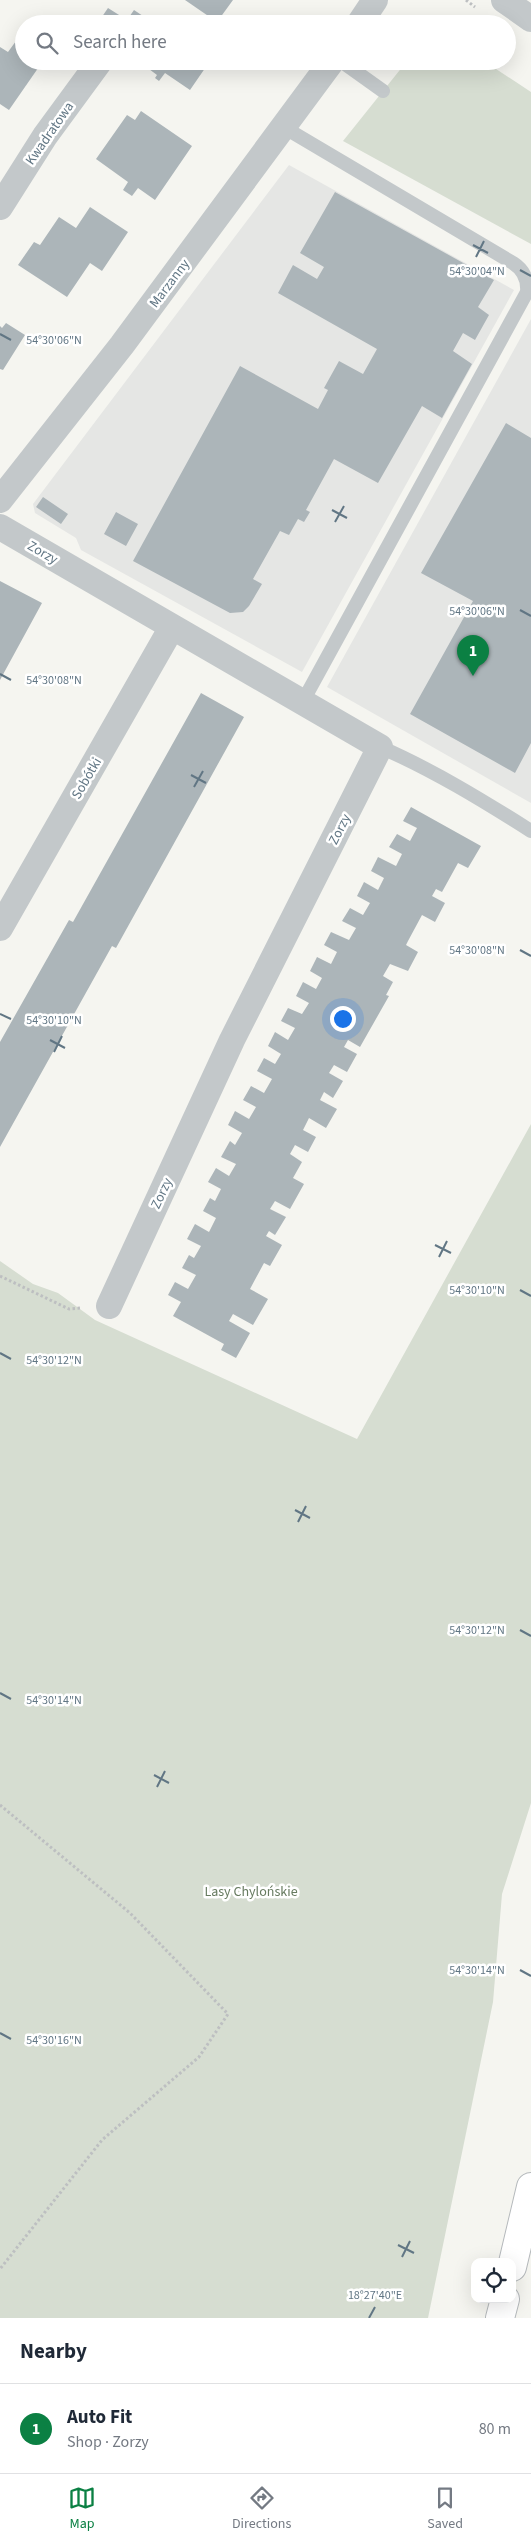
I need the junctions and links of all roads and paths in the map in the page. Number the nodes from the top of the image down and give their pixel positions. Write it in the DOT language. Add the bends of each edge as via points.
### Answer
graph roads {
  1 [pos="375,0"];
  2 [pos="504,0"];
  3 [pos="364,15"];
  4 [pos="531,20"];
  5 [pos="94,70"];
  6 [pos="326,70"];
  7 [pos="354,70"];
  8 [pos="383,91"];
  9 [pos="285,128"];
  10 [pos="0,207"];
  11 [pos="0,500"];
  12 [pos="0,527"];
  13 [pos="172,628"];
  14 [pos="302,702"];
  15 [pos="380,747"];
  16 [pos="531,831"];
  17 [pos="0,928"];
  18 [pos="0,1276"];
  19 [pos="109,1306"];
  20 [pos="0,1805"];
  21 [pos="531,2187"];
  22 [pos="514,2258"];
  23 [pos="0,2269"];
  24 [pos="504,2303"];
  25 [pos="500,2318"];
  1 -- 3 [label="street"];
  2 -- 4 [label="street"];
  5 -- 10 [label="street, Kwadratowa" via="45,136"];
  6 -- 9 [label="street, Marzanny"];
  7 -- 8 [label="lane"];
  9 -- 11 [label="street, Marzanny"];
  9 -- 14 [label="lane" via="514,263 523,273 528,287"];
  12 -- 13 [label="street, Zorzy"];
  13 -- 14 [label="street, Zorzy"];
  13 -- 17 [label="street, Sobótki"];
  14 -- 15 [label="street, Zorzy"];
  15 -- 16 [label="lane" via="413,762"];
  15 -- 19 [label="street, Zorzy" via="232,1040"];
  18 -- 19 [label="path" via="69,1309"];
  20 -- 23 [label="path" via="130,1914 228,2014 199,2057 102,2140"];
  21 -- 22 [label="highway"];
  24 -- 25 [label="highway"];
}
